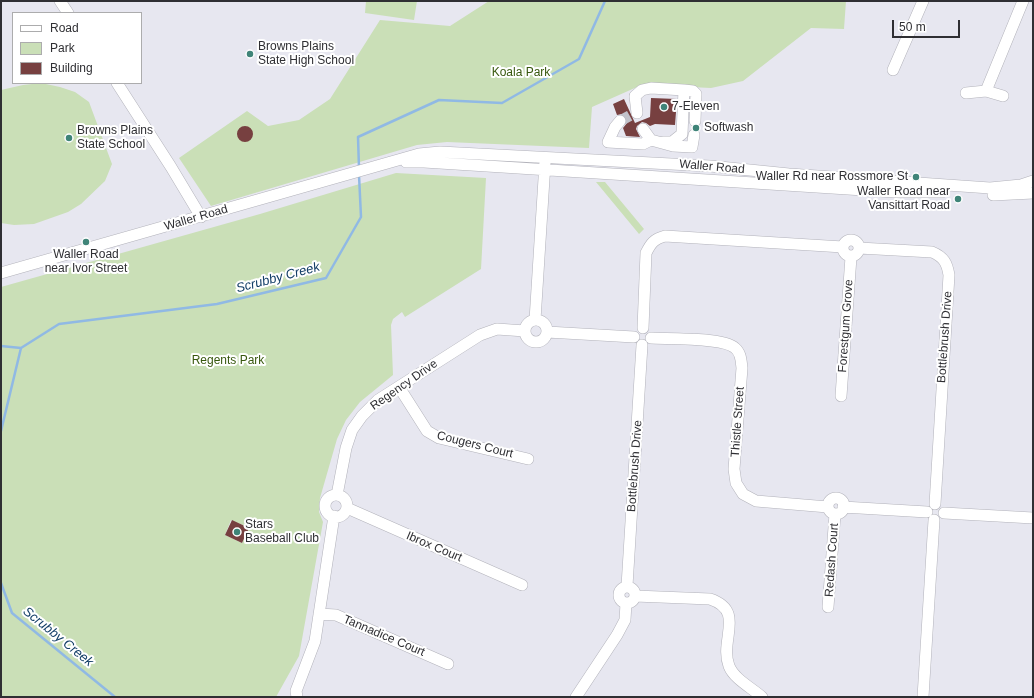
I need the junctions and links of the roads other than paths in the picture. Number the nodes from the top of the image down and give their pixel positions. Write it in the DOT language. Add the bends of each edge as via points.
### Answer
graph roads {
  1 [pos="60,1"];
  2 [pos="923,1"];
  3 [pos="1023,1"];
  4 [pos="67,12"];
  5 [pos="893,70"];
  6 [pos="117,84"];
  7 [pos="684,90"];
  8 [pos="986,91"];
  9 [pos="966,93"];
  10 [pos="1003,96"];
  11 [pos="620,121"];
  12 [pos="695,121"];
  13 [pos="694,135"];
  14 [pos="651,140"];
  15 [pos="663,142"];
  16 [pos="546,157"];
  17 [pos="391,162"];
  18 [pos="666,163"];
  19 [pos="545,169"];
  20 [pos="665,177"];
  21 [pos="789,179"];
  22 [pos="1033,181"];
  23 [pos="1033,193"];
  24 [pos="201,217"];
  25 [pos="843,247"];
  26 [pos="859,248"];
  27 [pos="851,256"];
  28 [pos="1,273"];
  29 [pos="535,320"];
  30 [pos="643,328"];
  31 [pos="525,330"];
  32 [pos="547,332"];
  33 [pos="634,337"];
  34 [pos="651,338"];
  35 [pos="642,345"];
  36 [pos="399,387"];
  37 [pos="841,396"];
  38 [pos="528,458"];
  39 [pos="337,495"];
  40 [pos="935,504"];
  41 [pos="347,508"];
  42 [pos="835,509"];
  43 [pos="944,513"];
  44 [pos="334,516"];
  45 [pos="931,516"];
  46 [pos="1033,518"];
  47 [pos="522,584"];
  48 [pos="627,586"];
  49 [pos="636,596"];
  50 [pos="626,603"];
  51 [pos="828,607"];
  52 [pos="319,614"];
  53 [pos="448,664"];
  54 [pos="579,696"];
  55 [pos="297,697"];
  56 [pos="762,697"];
  57 [pos="923,697"];
  1 -- 4 [label="street"];
  2 -- 5 [label="street"];
  3 -- 8 [label="street"];
  6 -- 24 [label="street"];
  7 -- 12 [label="street" via="696,94"];
  7 -- 14 [label="street" via="651,88 642,90 635,96 638,120"];
  7 -- 15 [label="street" via="682,134 672,142"];
  8 -- 9 [label="street"];
  8 -- 10 [label="street"];
  11 -- 14 [label="street" via="608,142 643,144"];
  13 -- 15 [label="street" via="693,145 690,147 673,146"];
  14 -- 15 [label="street"];
  16 -- 17 [label="street, Waller Road" via="440,152 419,154"];
  16 -- 18 [label="street, Waller Road"];
  16 -- 19 [label="street"];
  17 -- 19 [label="street, Waller Road"];
  17 -- 24 [label="street, Waller Road"];
  18 -- 20 [label="street"];
  18 -- 21 [label="street, Waller Road" via="710,166"];
  19 -- 20 [label="street, Waller Road"];
  19 -- 29 [label="street"];
  20 -- 21 [label="street, Waller Road"];
  21 -- 22 [label="street, Waller Road" via="990,188 1021,185"];
  21 -- 23 [label="street, Waller Road" via="895,192 993,195"];
  24 -- 28 [label="street, Waller Road"];
  25 -- 26 [label="street" via="850,240 857,243"];
  25 -- 27 [label="street" via="844,252"];
  25 -- 30 [label="street" via="665,236 656,239 646,253"];
  26 -- 27 [label="street" via="856,255"];
  26 -- 40 [label="street, Bottlebrush Drive" via="932,252 946,261 948,267"];
  27 -- 37 [label="street, Forestgum Grove"];
  29 -- 31 [label="street" via="528,323"];
  29 -- 32 [label="street" via="544,323"];
  30 -- 33 [label="street" via="636,331"];
  30 -- 34 [label="street" via="649,331"];
  31 -- 32 [label="street" via="528,338 535,342 543,339"];
  31 -- 36 [label="street, Regency Drive" via="497,329 480,335"];
  32 -- 33 [label="street"];
  33 -- 35 [label="street" via="636,342"];
  34 -- 35 [label="street" via="648,343"];
  34 -- 42 [label="street, Thistle Street" via="719,341 734,347 740,355 742,368 734,469 736,483 743,494 756,501"];
  35 -- 48 [label="street, Bottlebrush Drive"];
  36 -- 38 [label="street, Cougers Court" via="426,432 438,438"];
  36 -- 39 [label="street, Regency Drive" via="378,400 352,430"];
  39 -- 41 [label="street" via="345,499"];
  39 -- 44 [label="street" via="328,499 325,505 328,512"];
  40 -- 43 [label="street" via="942,508"];
  40 -- 45 [label="street" via="930,505"];
  41 -- 44 [label="street" via="340,516"];
  41 -- 47 [label="street, Ibrox Court"];
  42 -- 45 [label="street, Thistle Street"];
  42 -- 51 [label="street, Redash Court"];
  43 -- 45 [label="street" via="942,518"];
  43 -- 46 [label="street"];
  44 -- 52 [label="street"];
  45 -- 57 [label="street"];
  48 -- 49 [label="street" via="634,590"];
  48 -- 50 [label="street" via="620,590 619,596 621,601"];
  49 -- 50 [label="street" via="632,602"];
  49 -- 56 [label="street" via="710,599 720,602 726,608 729,618 726,655 729,666 736,676"];
  50 -- 54 [label="street" via="625,620 617,636"];
  52 -- 53 [label="street, Tannadice Court" via="336,615"];
  52 -- 55 [label="street" via="314,640 296,691"];
}
